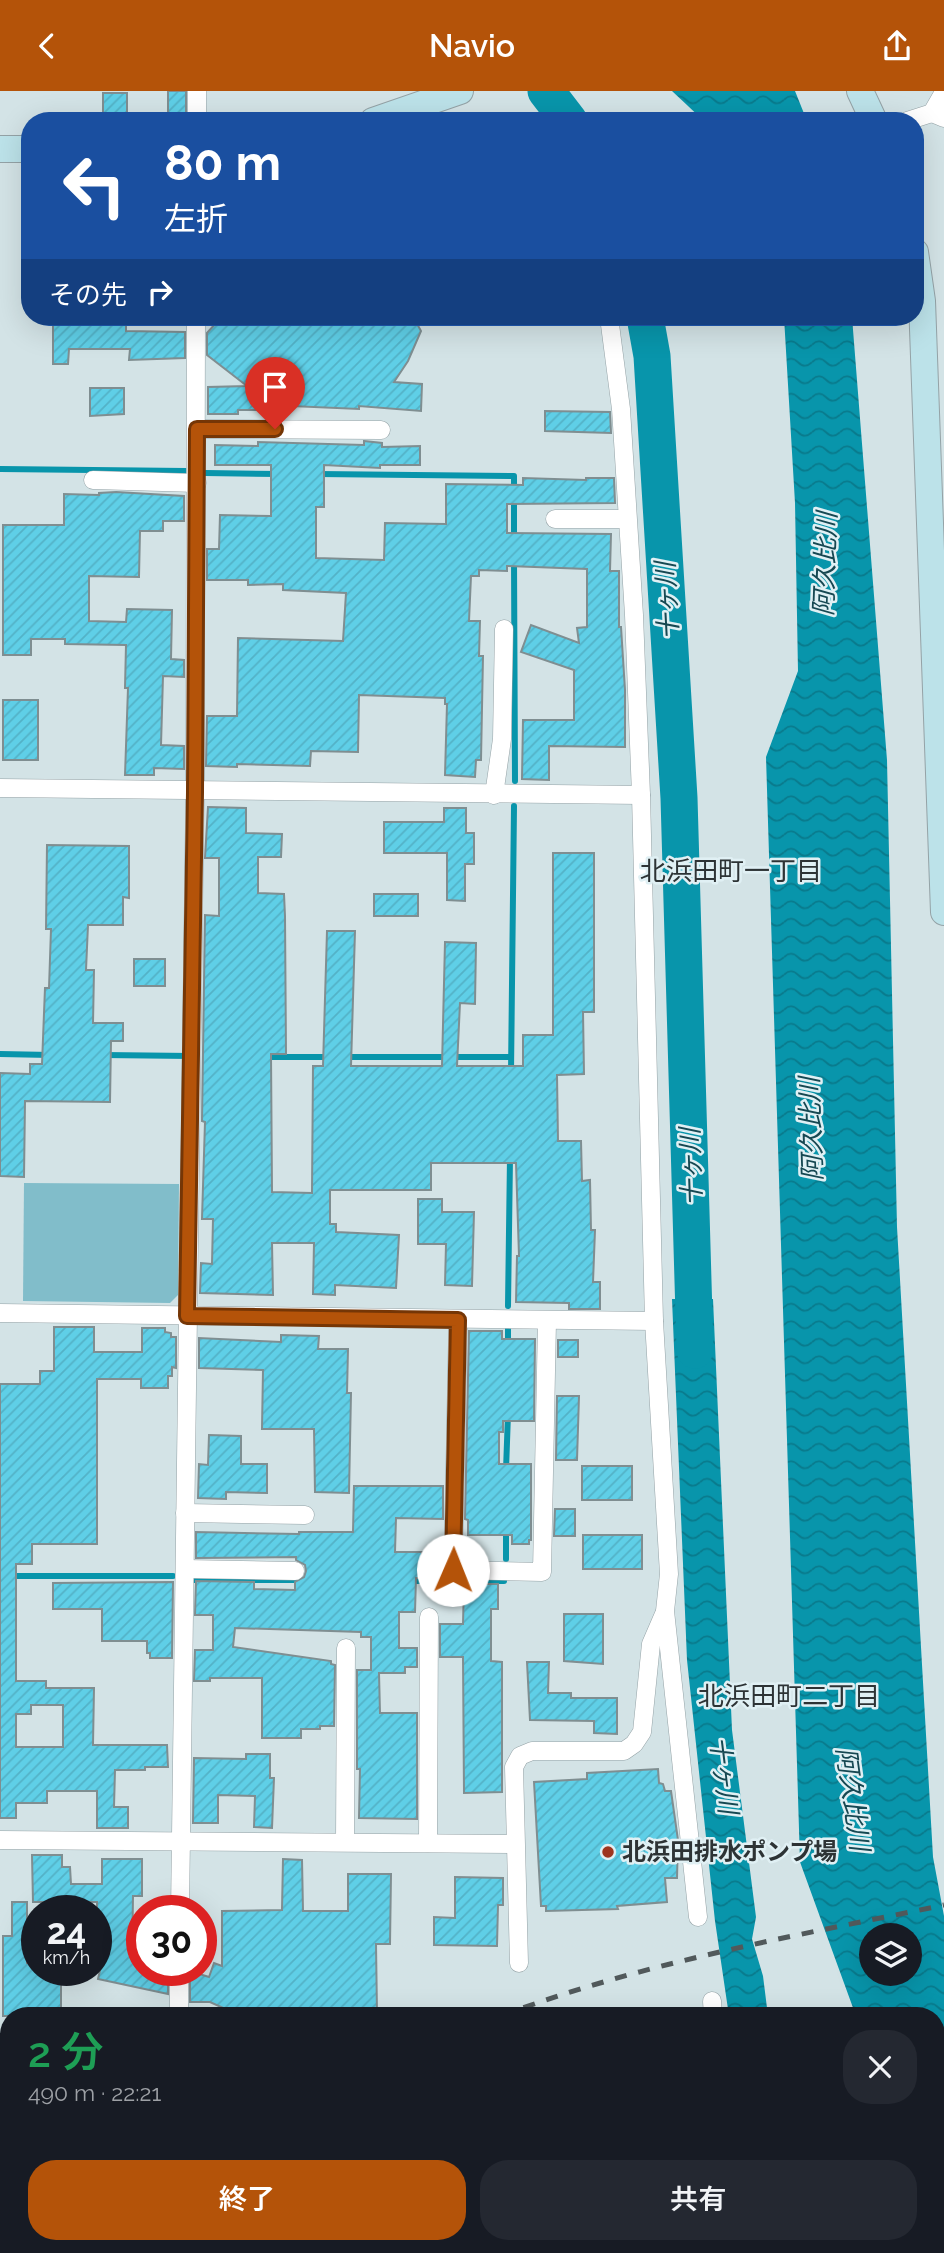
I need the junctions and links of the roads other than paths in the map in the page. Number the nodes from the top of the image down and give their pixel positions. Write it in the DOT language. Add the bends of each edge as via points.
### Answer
graph roads {
  1 [pos="197,91"];
  2 [pos="460,91"];
  3 [pos="860,91"];
  4 [pos="944,92"];
  5 [pos="197,112"];
  6 [pos="399,112"];
  7 [pos="870,112"];
  8 [pos="938,115"];
  9 [pos="0,149"];
  10 [pos="21,149"];
  11 [pos="197,326"];
  12 [pos="610,326"];
  13 [pos="923,326"];
  14 [pos="197,429"];
  15 [pos="380,430"];
  16 [pos="93,481"];
  17 [pos="197,483"];
  18 [pos="555,519"];
  19 [pos="626,519"];
  20 [pos="504,629"];
  21 [pos="0,788"];
  22 [pos="195,792"];
  23 [pos="494,795"];
  24 [pos="641,795"];
  25 [pos="944,912"];
  26 [pos="0,1313"];
  27 [pos="187,1316"];
  28 [pos="458,1320"];
  29 [pos="547,1321"];
  30 [pos="654,1321"];
  31 [pos="185,1513"];
  32 [pos="305,1515"];
  33 [pos="185,1569"];
  34 [pos="295,1571"];
  35 [pos="665,1611"];
  36 [pos="429,1617"];
  37 [pos="346,1648"];
  38 [pos="0,1840"];
  39 [pos="181,1840"];
  40 [pos="345,1842"];
  41 [pos="428,1843"];
  42 [pos="515,1844"];
  43 [pos="180,1895"];
  44 [pos="698,1917"];
  45 [pos="519,1963"];
  46 [pos="179,1986"];
  47 [pos="179,2007"];
  1 -- 5 [label="street"];
  2 -- 6 [label="main road"];
  3 -- 7 [label="main road"];
  4 -- 8 [label="street"];
  9 -- 10 [label="main road"];
  11 -- 14 [label="street"];
  12 -- 19 [label="street" via="621,408"];
  13 -- 25 [label="main road"];
  14 -- 15 [label="street"];
  14 -- 17 [label="street"];
  16 -- 17 [label="street"];
  17 -- 22 [label="street"];
  18 -- 19 [label="street"];
  19 -- 24 [label="street"];
  20 -- 23 [label="street" via="502,739"];
  21 -- 22 [label="street"];
  22 -- 23 [label="street"];
  22 -- 27 [label="street"];
  23 -- 24 [label="street"];
  24 -- 30 [label="street"];
  26 -- 27 [label="street"];
  27 -- 28 [label="street"];
  27 -- 31 [label="street"];
  28 -- 29 [label="street"];
  28 -- 29 [label="street" via="453,1570 542,1571"];
  29 -- 30 [label="street"];
  30 -- 35 [label="street" via="668,1574"];
  31 -- 32 [label="street"];
  31 -- 33 [label="street"];
  33 -- 34 [label="street"];
  33 -- 39 [label="street"];
  35 -- 42 [label="street" via="651,1644 642,1732 624,1751 532,1751 520,1756 514,1767"];
  35 -- 44 [label="street"];
  36 -- 41 [label="street"];
  37 -- 40 [label="street"];
  38 -- 39 [label="street"];
  39 -- 40 [label="street"];
  39 -- 43 [label="street"];
  40 -- 41 [label="street"];
  41 -- 42 [label="street"];
  42 -- 45 [label="street"];
  46 -- 47 [label="street"];
}
